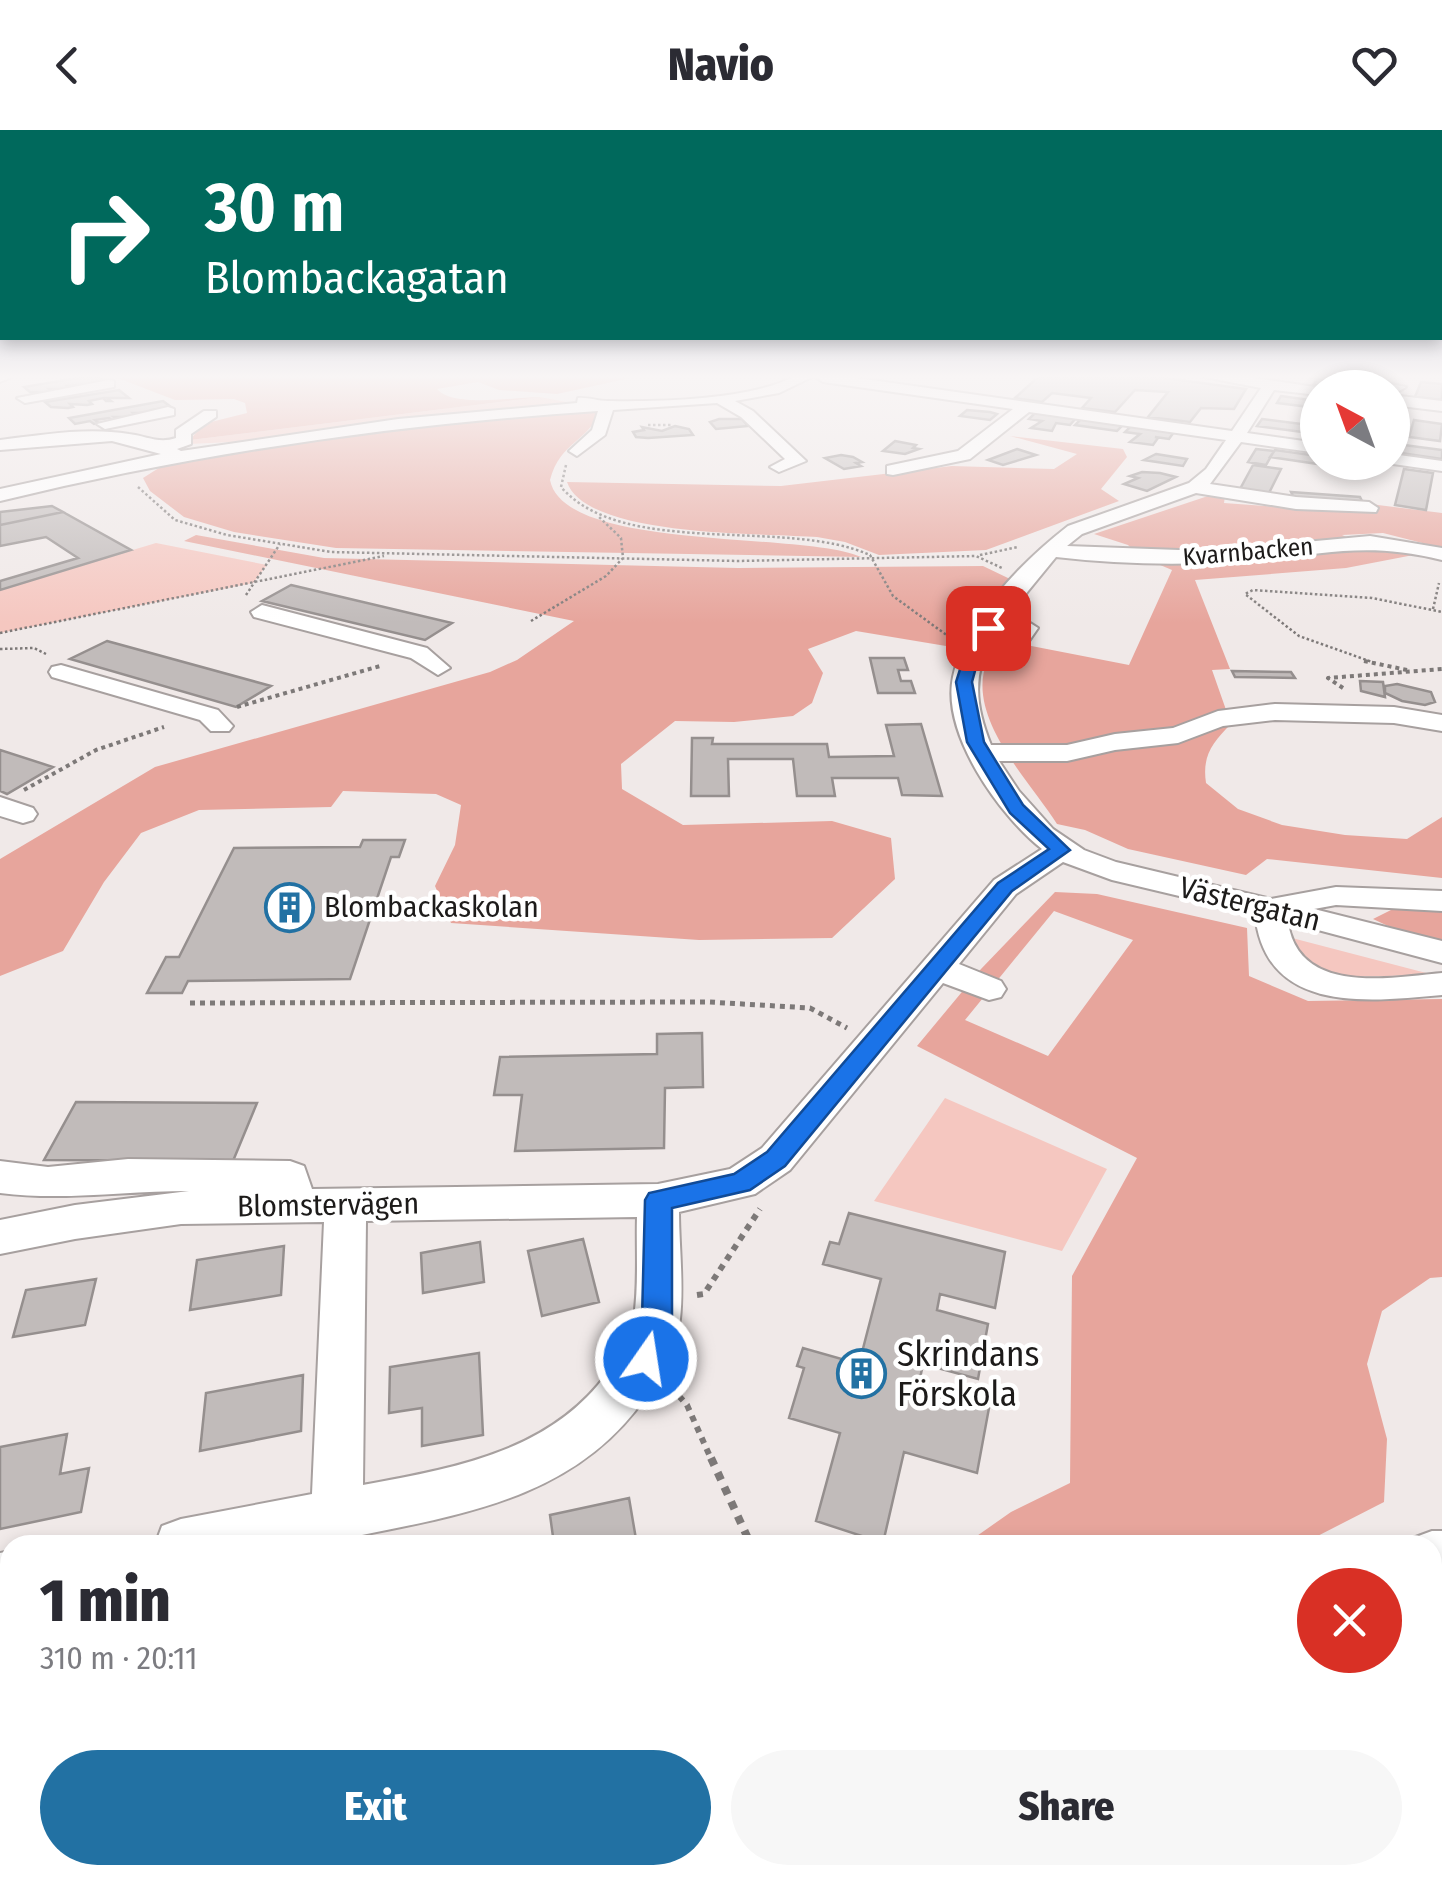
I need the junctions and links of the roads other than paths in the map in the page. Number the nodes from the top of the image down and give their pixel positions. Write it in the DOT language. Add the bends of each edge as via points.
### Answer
graph roads {
  1 [pos="91,459"];
  2 [pos="130,459"];
  3 [pos="796,459"];
  4 [pos="943,459"];
  5 [pos="1221,459"];
  6 [pos="1414,459"];
  7 [pos="48,464"];
  8 [pos="1442,466"];
  9 [pos="779,467"];
  10 [pos="893,470"];
  11 [pos="1195,487"];
  12 [pos="0,495"];
  13 [pos="1369,508"];
  14 [pos="1052,550"];
  15 [pos="1442,554"];
  16 [pos="262,612"];
  17 [pos="988,628"];
  18 [pos="1027,628"];
  19 [pos="438,668"];
  20 [pos="61,672"];
  21 [pos="1442,723"];
  22 [pos="220,726"];
  23 [pos="982,753"];
  24 [pos="1067,753"];
  25 [pos="1183,760"];
  26 [pos="1061,850"];
  27 [pos="1442,901"];
  28 [pos="1270,908"];
  29 [pos="1442,952"];
  30 [pos="938,968"];
  31 [pos="1442,984"];
  32 [pos="989,988"];
  33 [pos="0,1177"];
  34 [pos="658,1200"];
  35 [pos="346,1204"];
  36 [pos="292,1205"];
  37 [pos="0,1237"];
  38 [pos="337,1530"];
  39 [pos="285,1535"];
  1 -- 7 [label="street"];
  2 -- 12 [label="street"];
  3 -- 9 [label="street"];
  4 -- 10 [label="street"];
  5 -- 11 [label="street"];
  6 -- 8 [label="street"];
  11 -- 13 [label="street"];
  11 -- 14 [label="street" via="1075,530"];
  14 -- 15 [label="street, Kvarnbacken" via="1146,561 1366,538"];
  14 -- 17 [label="street"];
  16 -- 19 [label="street" via="418,653"];
  17 -- 18 [label="street" via="1021,636"];
  17 -- 23 [label="street" via="964,682"];
  20 -- 22 [label="street" via="209,715"];
  21 -- 24 [label="street" via="1274,712"];
  23 -- 24 [label="street"];
  23 -- 26 [label="street" via="1016,809"];
  24 -- 25 [label="street"];
  26 -- 28 [label="street, Västergatan" via="1114,870"];
  26 -- 30 [label="street, Blomstervägen" via="1008,884"];
  27 -- 28 [label="street" via="1336,896"];
  28 -- 29 [label="street, Västergatan"];
  28 -- 31 [label="street" via="1274,944 1286,965 1315,982 1361,990"];
  30 -- 32 [label="street"];
  30 -- 34 [label="street, Blomstervägen" via="776,1159 741,1182"];
  33 -- 36 [label="street" via="48,1183 128,1175 290,1177"];
  34 -- 35 [label="street, Blomstervägen"];
  34 -- 38 [label="street" via="657,1319 646,1359 606,1415 529,1468"];
  35 -- 36 [label="street, Blomstervägen"];
  35 -- 38 [label="street"];
  36 -- 37 [label="street, Blomstervägen" via="181,1208"];
  38 -- 39 [label="street"];
}
